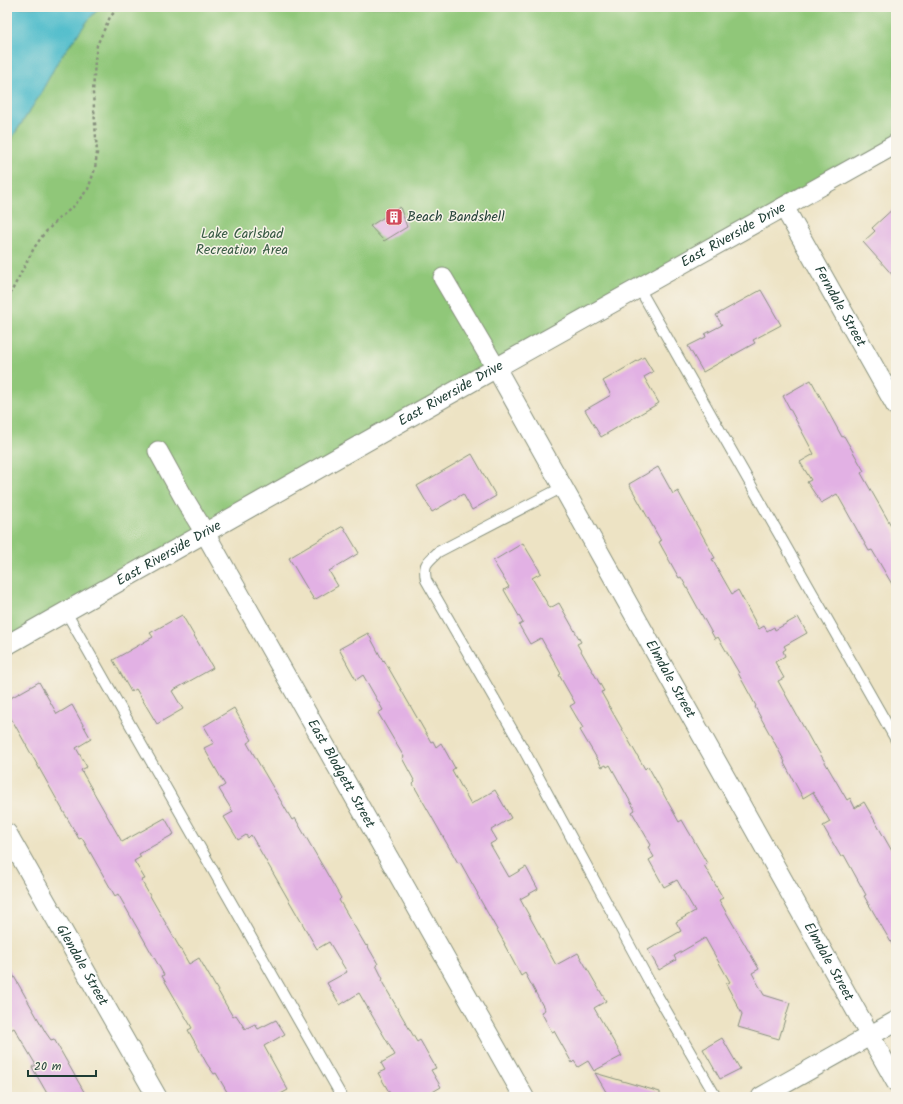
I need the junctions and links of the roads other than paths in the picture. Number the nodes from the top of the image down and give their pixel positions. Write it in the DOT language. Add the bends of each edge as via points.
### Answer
graph roads {
  1 [pos="896,144"];
  2 [pos="784,207"];
  3 [pos="443,278"];
  4 [pos="639,288"];
  5 [pos="496,368"];
  6 [pos="896,406"];
  7 [pos="158,451"];
  8 [pos="563,486"];
  9 [pos="205,532"];
  10 [pos="66,612"];
  11 [pos="7,645"];
  12 [pos="896,740"];
  13 [pos="7,833"];
  14 [pos="896,1021"];
  15 [pos="870,1036"];
  16 [pos="896,1082"];
  17 [pos="157,1097"];
  18 [pos="342,1097"];
  19 [pos="524,1097"];
  20 [pos="716,1097"];
  21 [pos="761,1097"];
  1 -- 2 [label="street, East Riverside Drive"];
  2 -- 4 [label="street, East Riverside Drive"];
  2 -- 6 [label="street, Ferndale Street"];
  3 -- 5 [label="street, Elmdale Street"];
  4 -- 5 [label="street, East Riverside Drive"];
  4 -- 12 [label="lane"];
  5 -- 8 [label="street, Elmdale Street"];
  5 -- 9 [label="street, East Riverside Drive"];
  7 -- 9 [label="street, East Blodgett Street"];
  8 -- 15 [label="street, Elmdale Street"];
  8 -- 20 [label="lane" via="438,552 426,564 426,580"];
  9 -- 10 [label="street, East Riverside Drive"];
  9 -- 19 [label="street, East Blodgett Street"];
  10 -- 11 [label="street, East Riverside Drive"];
  10 -- 18 [label="lane"];
  13 -- 17 [label="street, Glendale Street"];
  14 -- 15 [label="street"];
  15 -- 16 [label="street, Elmdale Street"];
  15 -- 21 [label="street"];
}
